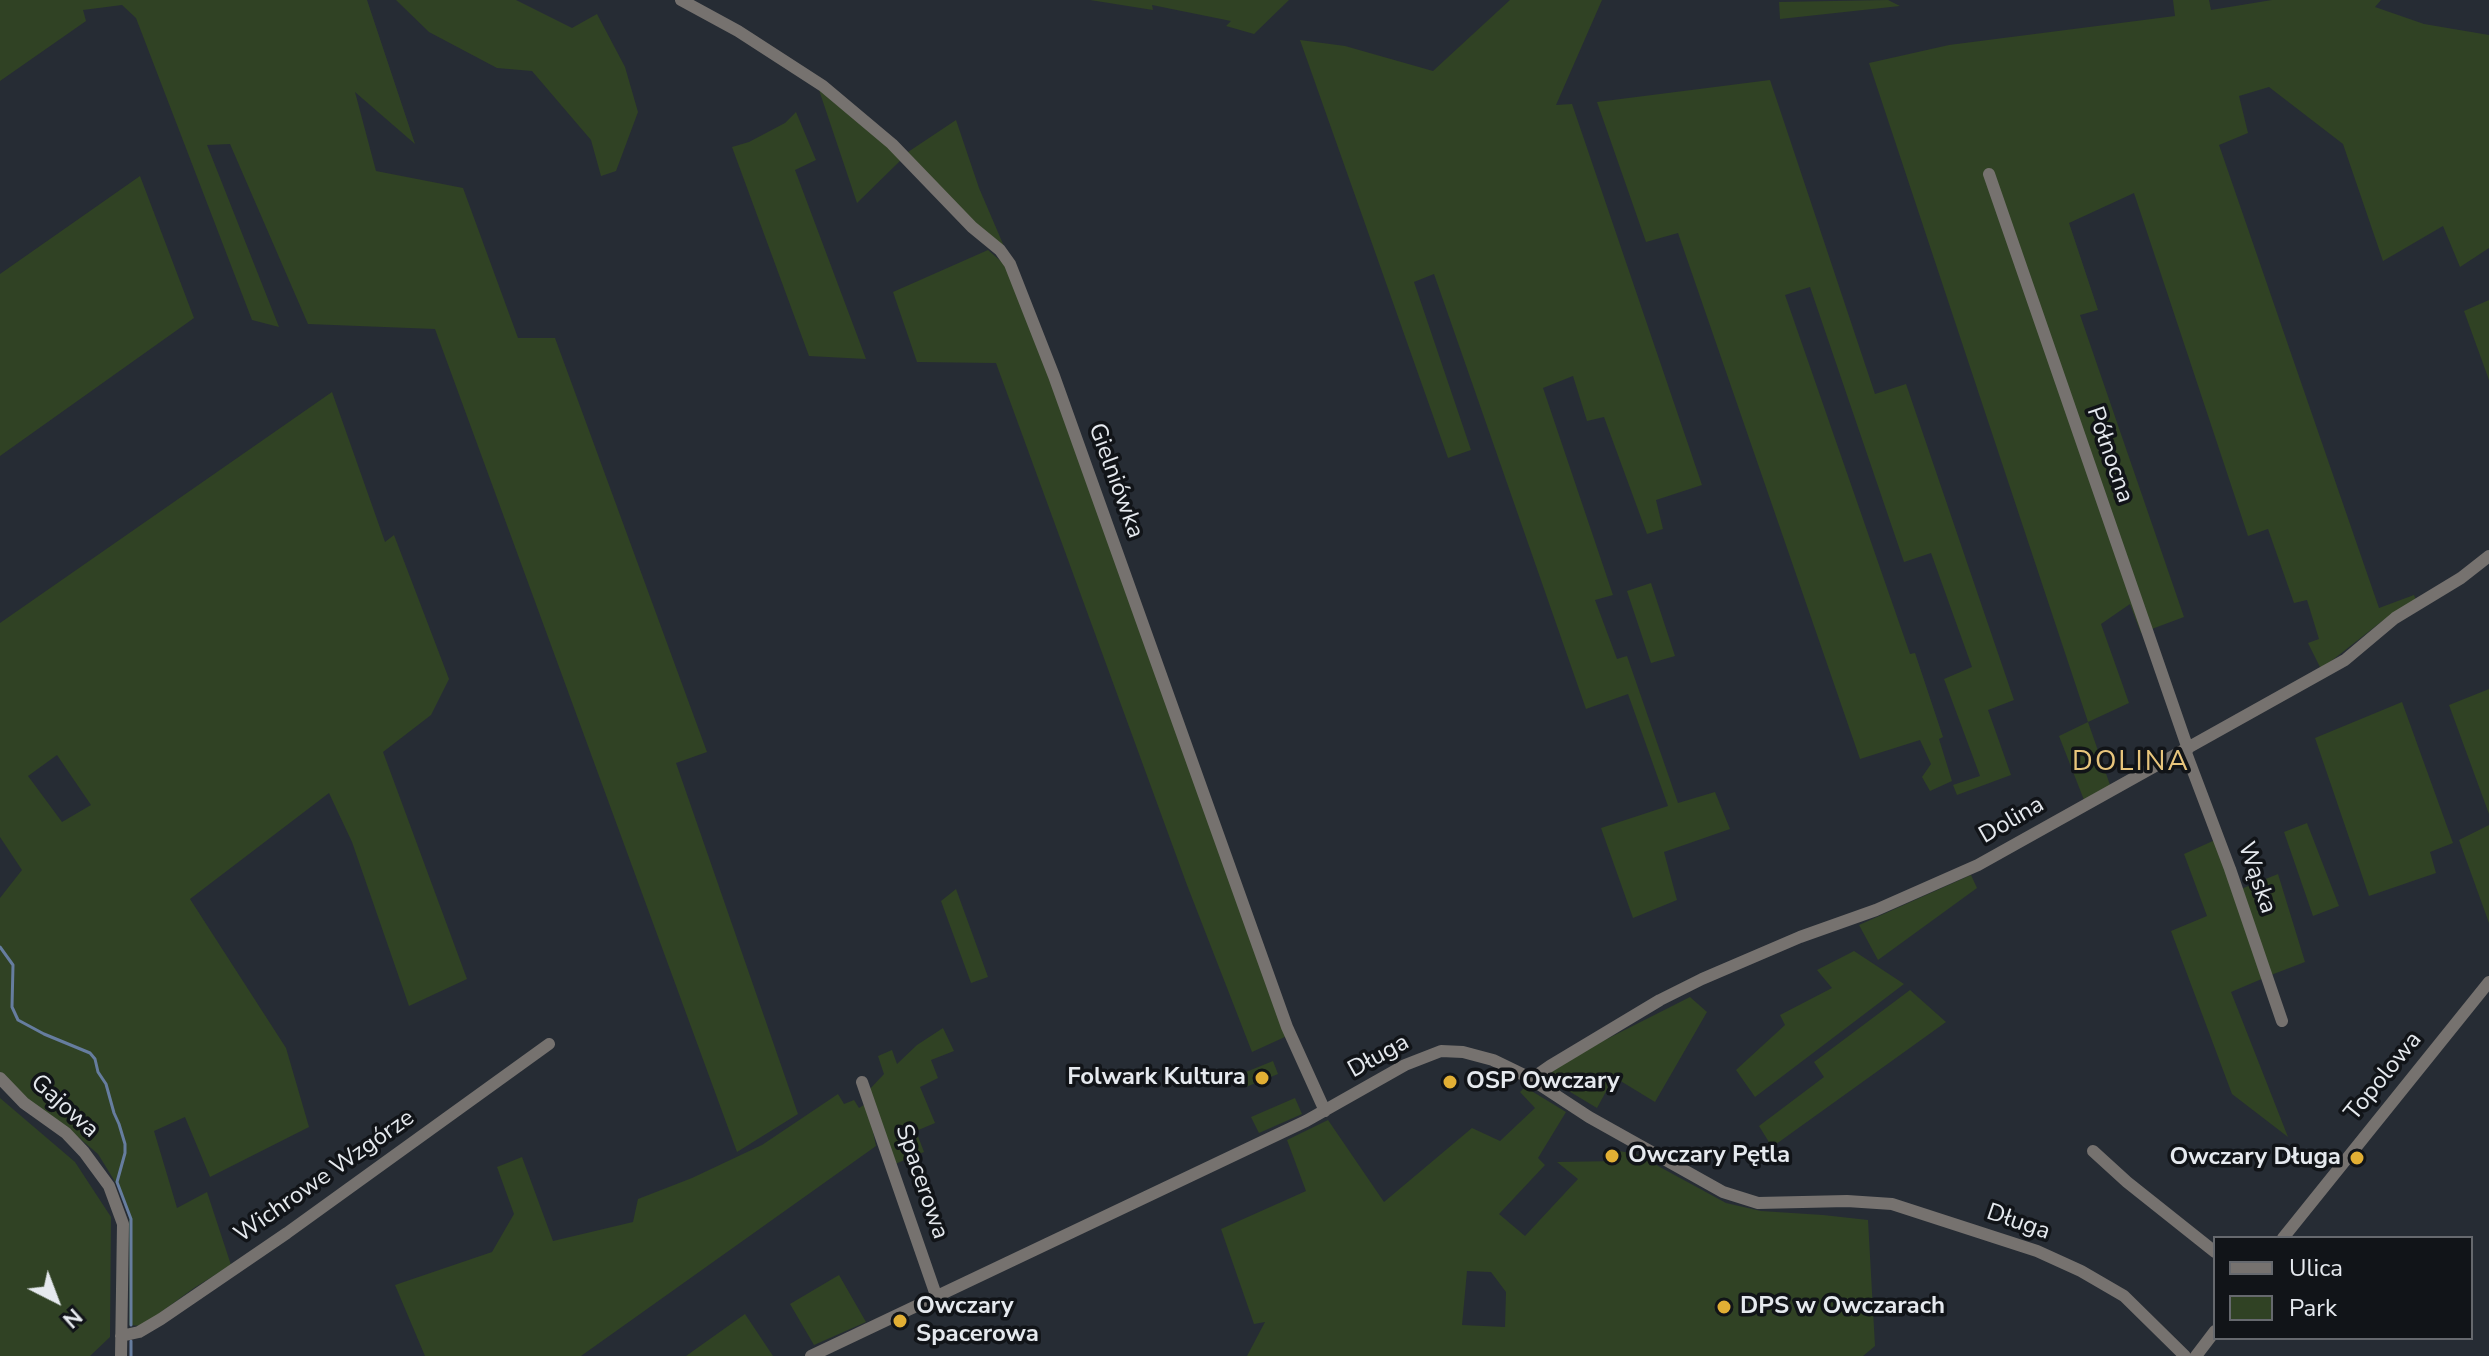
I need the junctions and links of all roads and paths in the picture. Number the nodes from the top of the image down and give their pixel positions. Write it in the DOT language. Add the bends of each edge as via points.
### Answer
graph roads {
  1 [pos="681,0"];
  2 [pos="1989,174"];
  3 [pos="2489,556"];
  4 [pos="2187,750"];
  5 [pos="2489,982"];
  6 [pos="2282,1021"];
  7 [pos="549,1044"];
  8 [pos="0,1078"];
  9 [pos="1534,1081"];
  10 [pos="862,1082"];
  11 [pos="1325,1111"];
  12 [pos="2093,1151"];
  13 [pos="2285,1236"];
  14 [pos="2213,1250"];
  15 [pos="937,1298"];
  16 [pos="2213,1334"];
  17 [pos="121,1336"];
  18 [pos="121,1356"];
  19 [pos="811,1356"];
  20 [pos="2185,1356"];
  21 [pos="2196,1356"];
  1 -- 11 [label="street, Gielniówka" via="823,86 892,144 1010,264 1287,1027"];
  2 -- 4 [label="street, Północna"];
  3 -- 4 [label="street, Dolina" via="2395,618 2345,660"];
  4 -- 6 [label="street, Wąska"];
  4 -- 9 [label="street, Dolina" via="1960,874 1660,1000"];
  5 -- 13 [label="street, Topolowa"];
  7 -- 17 [label="street, Wichrowe Wzgórze" via="161,1319"];
  8 -- 17 [label="street, Gajowa" via="66,1133 109,1186 123,1224"];
  9 -- 11 [label="street, Długa" via="1493,1060 1441,1051 1405,1065"];
  9 -- 20 [label="street, Długa" via="1723,1192 1758,1203 1892,1204 2037,1251 2124,1296"];
  10 -- 15 [label="street, Spacerowa"];
  11 -- 15 [label="street, Długa"];
  12 -- 14 [label="street"];
  15 -- 19 [label="street, Długa"];
  16 -- 21 [label="street"];
  17 -- 18 [label="street, Gajowa"];
}
